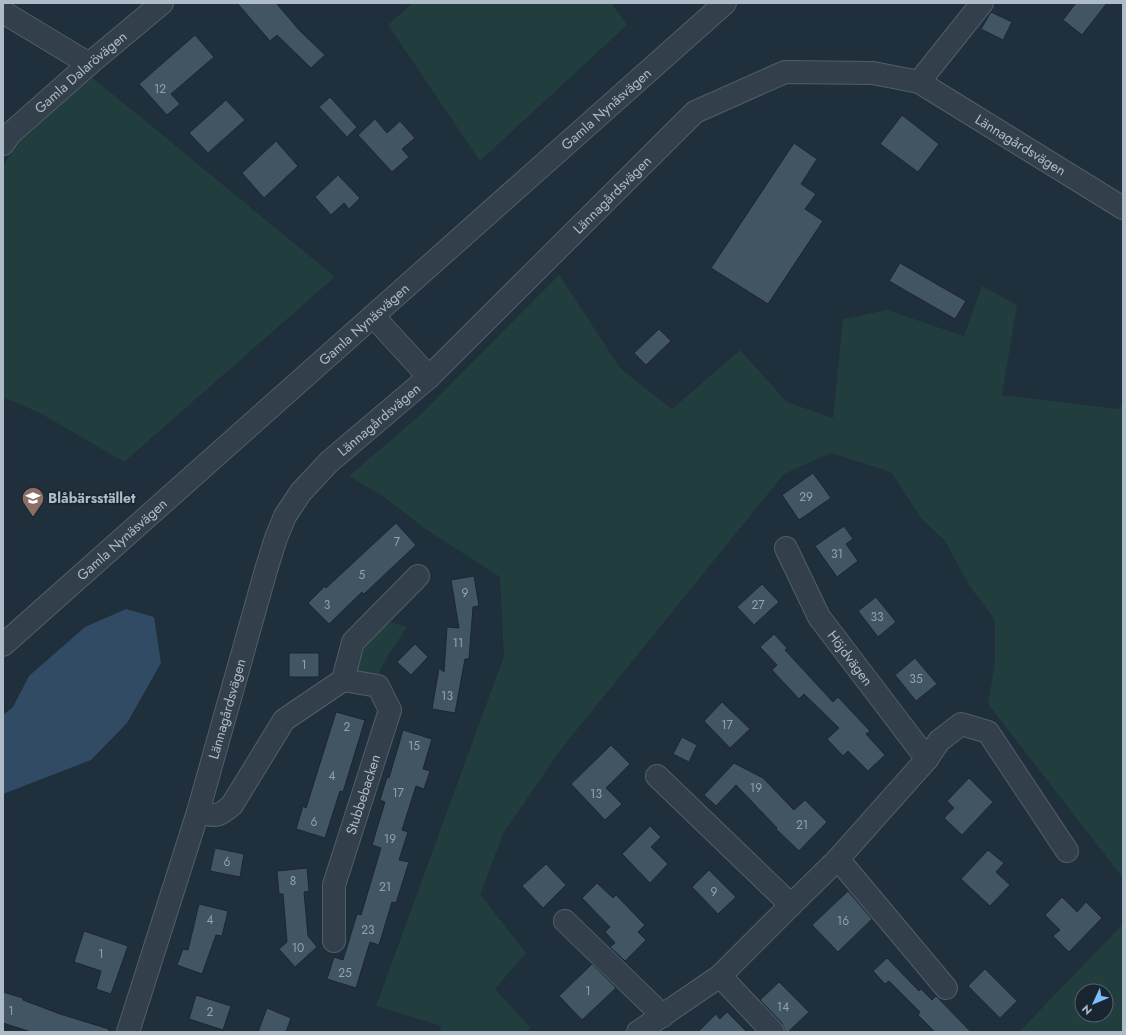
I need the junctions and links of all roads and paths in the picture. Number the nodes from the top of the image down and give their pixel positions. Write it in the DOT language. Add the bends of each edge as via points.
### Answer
graph roads {
  1 [pos="162,3"];
  2 [pos="725,3"];
  3 [pos="982,3"];
  4 [pos="3,12"];
  5 [pos="89,64"];
  6 [pos="919,82"];
  7 [pos="3,144"];
  8 [pos="1123,208"];
  9 [pos="373,316"];
  10 [pos="429,377"];
  11 [pos="786,548"];
  12 [pos="418,576"];
  13 [pos="3,645"];
  14 [pos="343,680"];
  15 [pos="927,760"];
  16 [pos="657,776"];
  17 [pos="198,812"];
  18 [pos="1067,851"];
  19 [pos="838,858"];
  20 [pos="791,905"];
  21 [pos="565,921"];
  22 [pos="334,941"];
  23 [pos="720,976"];
  24 [pos="946,988"];
  25 [pos="663,1016"];
  26 [pos="128,1032"];
  27 [pos="638,1032"];
  28 [pos="773,1032"];
  1 -- 5 [label="street, Gamla Dalarövägen"];
  2 -- 9 [label="street, Gamla Nynäsvägen"];
  3 -- 6 [label="street"];
  4 -- 5 [label="street"];
  5 -- 7 [label="street, Gamla Dalarövägen" via="10,134"];
  6 -- 8 [label="street, Lännagårdsvägen"];
  6 -- 10 [label="street, Lännagårdsvägen" via="873,73 785,72 695,112"];
  9 -- 10 [label="street"];
  9 -- 13 [label="street, Gamla Nynäsvägen"];
  10 -- 17 [label="street, Lännagårdsvägen" via="329,462 301,492 286,516 266,570"];
  11 -- 15 [label="street, Höjdvägen" via="819,617"];
  12 -- 14 [label="street" via="352,642"];
  14 -- 17 [label="street" via="284,720 232,805 214,816"];
  14 -- 22 [label="street, Stubbebacken" via="378,686 390,710 334,885"];
  15 -- 18 [label="street" via="938,741 961,724 988,732"];
  15 -- 19 [label="street"];
  16 -- 20 [label="street"];
  17 -- 26 [label="street, Lännagårdsvägen"];
  19 -- 20 [label="street"];
  19 -- 24 [label="street"];
  20 -- 23 [label="street"];
  21 -- 25 [label="street"];
  23 -- 25 [label="street"];
  23 -- 28 [label="street"];
  25 -- 27 [label="street"];
}
